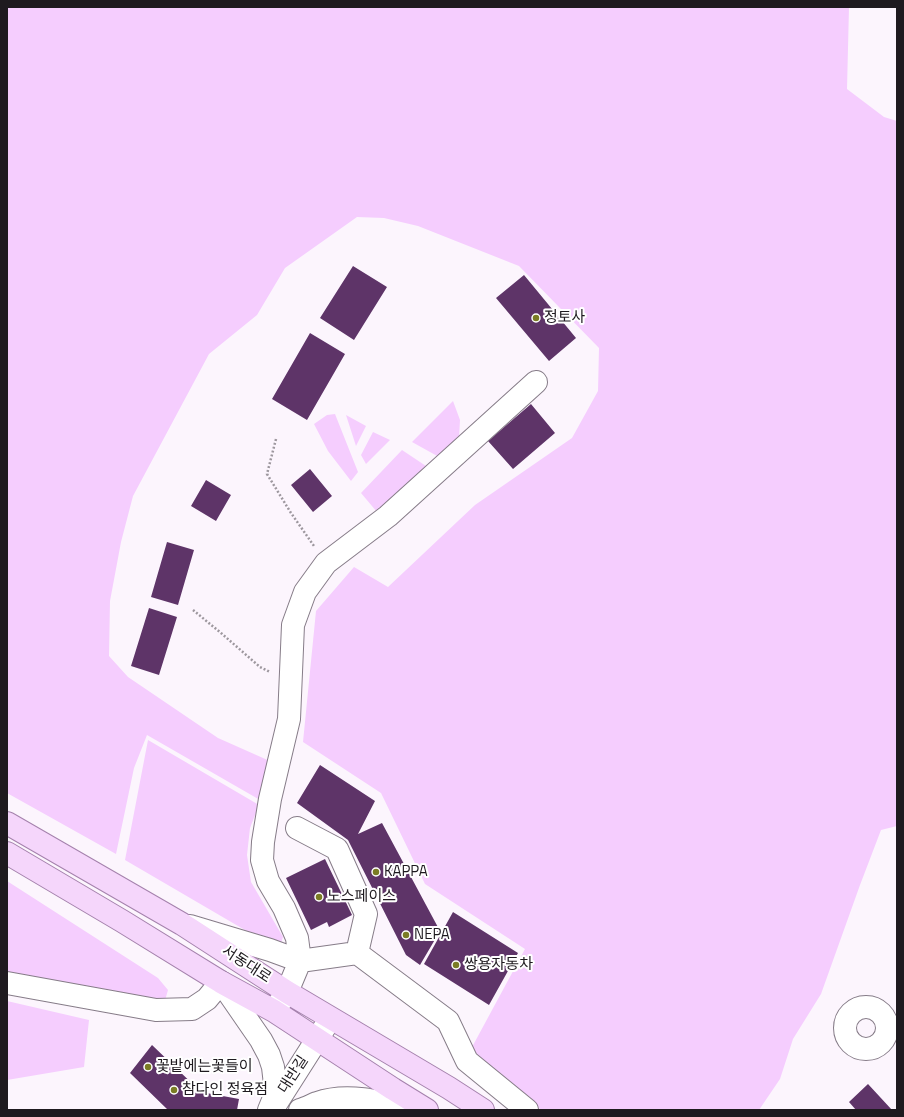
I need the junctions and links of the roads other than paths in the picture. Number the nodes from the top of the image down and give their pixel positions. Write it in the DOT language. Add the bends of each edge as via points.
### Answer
graph roads {
  1 [pos="536,382"];
  2 [pos="7,823"];
  3 [pos="297,828"];
  4 [pos="7,853"];
  5 [pos="182,924"];
  6 [pos="357,953"];
  7 [pos="300,961"];
  8 [pos="221,982"];
  9 [pos="7,983"];
  10 [pos="287,992"];
  11 [pos="274,1012"];
  12 [pos="335,1021"];
  13 [pos="322,1042"];
  14 [pos="270,1110"];
  15 [pos="283,1110"];
  16 [pos="300,1110"];
  17 [pos="412,1110"];
  18 [pos="427,1110"];
  19 [pos="483,1110"];
  20 [pos="527,1110"];
  1 -- 7 [label="street" via="388,516 326,563 305,592 293,625 289,719 270,799 262,860 268,881 284,908 297,938"];
  2 -- 5 [label="main road, 서동대로"];
  3 -- 6 [label="street" via="337,850 366,914"];
  4 -- 8 [label="main road, 서동대로"];
  5 -- 7 [label="street"];
  5 -- 10 [label="main road, 서동대로"];
  6 -- 7 [label="street"];
  6 -- 20 [label="street" via="448,1021 467,1061"];
  7 -- 10 [label="street"];
  8 -- 9 [label="street, 서동대로" via="207,999 192,1009 156,1010"];
  8 -- 11 [label="main road, 서동대로"];
  8 -- 14 [label="street" via="269,1055 276,1093"];
  10 -- 11 [label="street"];
  10 -- 12 [label="main road, 서동대로"];
  11 -- 13 [label="main road, 서동대로"];
  12 -- 13 [label="street"];
  12 -- 19 [label="main road, 서동대로"];
  13 -- 14 [label="street, 대반길"];
  13 -- 15 [label="street"];
  13 -- 18 [label="main road, 서동대로"];
  16 -- 17 [label="street" via="318,1102 346,1098 375,1100"];
}
